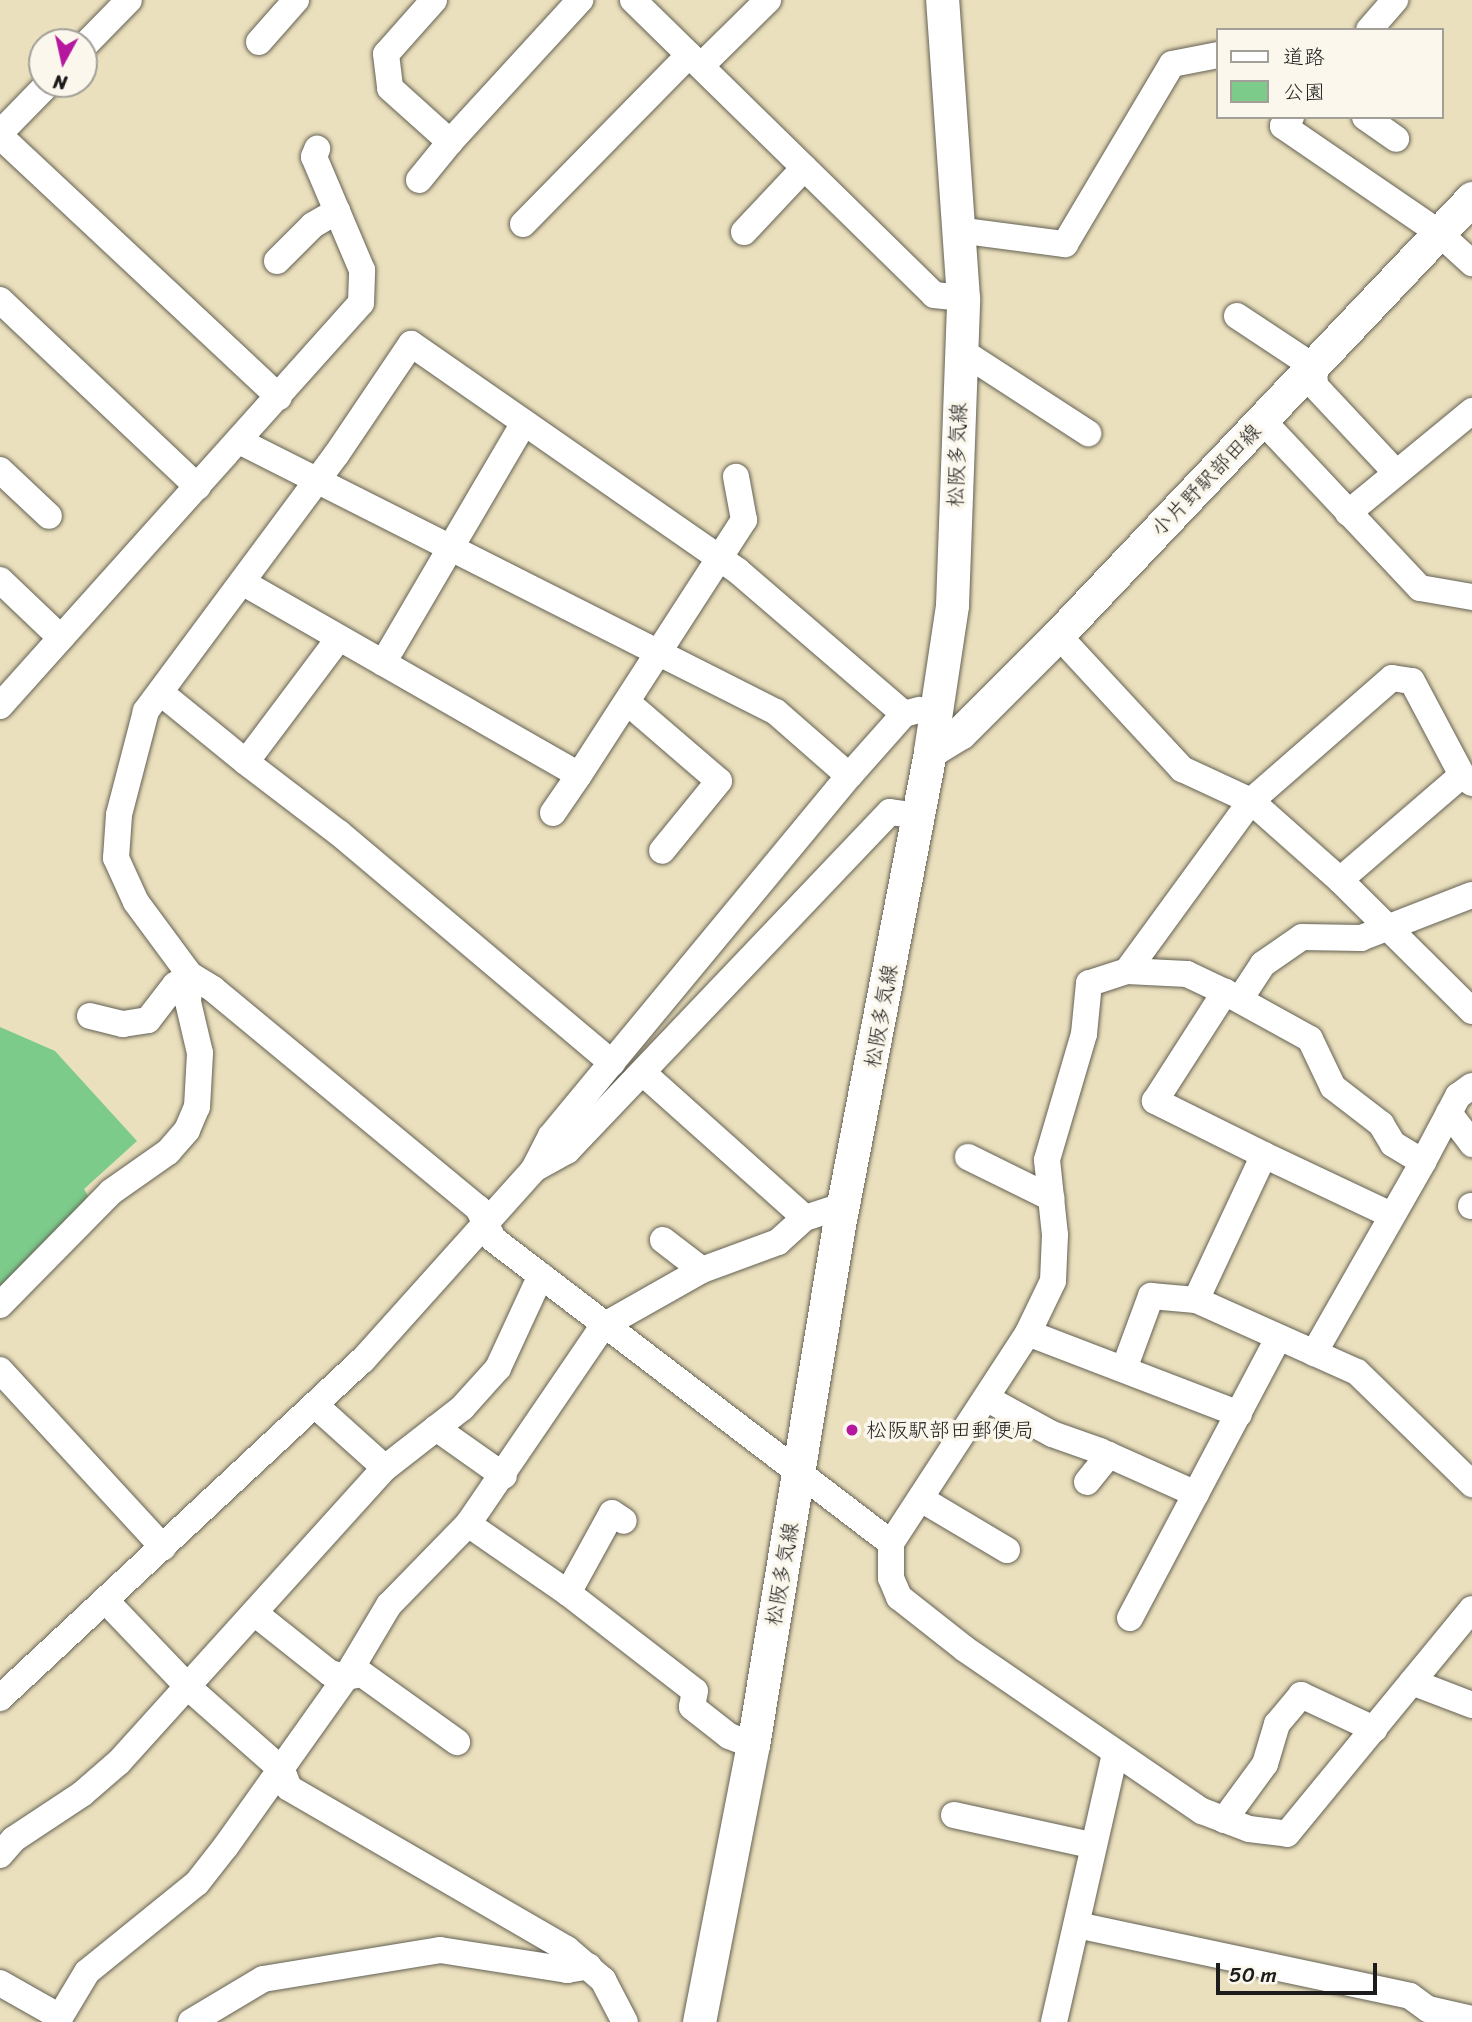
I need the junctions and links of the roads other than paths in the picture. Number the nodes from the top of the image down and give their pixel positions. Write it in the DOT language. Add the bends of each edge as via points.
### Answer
graph roads {
  1 [pos="129,0"];
  2 [pos="296,0"];
  3 [pos="435,0"];
  4 [pos="580,0"];
  5 [pos="633,0"];
  6 [pos="768,0"];
  7 [pos="942,0"];
  8 [pos="1395,0"];
  9 [pos="1371,28"];
  10 [pos="98,32"];
  11 [pos="259,42"];
  12 [pos="1216,55"];
  13 [pos="695,60"];
  14 [pos="35,98"];
  15 [pos="1289,119"];
  16 [pos="1368,119"];
  17 [pos="0,135"];
  18 [pos="1396,139"];
  19 [pos="450,142"];
  20 [pos="317,149"];
  21 [pos="804,168"];
  22 [pos="419,180"];
  23 [pos="1472,198"];
  24 [pos="337,211"];
  25 [pos="523,224"];
  26 [pos="958,230"];
  27 [pos="744,232"];
  28 [pos="1439,233"];
  29 [pos="277,261"];
  30 [pos="1472,263"];
  31 [pos="963,298"];
  32 [pos="0,300"];
  33 [pos="1237,316"];
  34 [pos="960,351"];
  35 [pos="1314,368"];
  36 [pos="279,397"];
  37 [pos="1472,411"];
  38 [pos="1263,421"];
  39 [pos="524,423"];
  40 [pos="1088,433"];
  41 [pos="239,441"];
  42 [pos="1388,464"];
  43 [pos="2,475"];
  44 [pos="736,477"];
  45 [pos="316,480"];
  46 [pos="198,487"];
  47 [pos="1348,513"];
  48 [pos="49,516"];
  49 [pos="452,548"];
  50 [pos="720,558"];
  51 [pos="0,580"];
  52 [pos="242,582"];
  53 [pos="1472,597"];
  54 [pos="1058,635"];
  55 [pos="61,638"];
  56 [pos="339,638"];
  57 [pos="659,651"];
  58 [pos="383,663"];
  59 [pos="161,693"];
  60 [pos="627,702"];
  61 [pos="0,706"];
  62 [pos="919,710"];
  63 [pos="930,751"];
  64 [pos="246,762"];
  65 [pos="579,775"];
  66 [pos="849,776"];
  67 [pos="1467,779"];
  68 [pos="1251,801"];
  69 [pos="553,813"];
  70 [pos="918,816"];
  71 [pos="662,851"];
  72 [pos="1340,880"];
  73 [pos="1472,895"];
  74 [pos="1385,930"];
  75 [pos="1127,971"];
  76 [pos="190,975"];
  77 [pos="1232,996"];
  78 [pos="1472,1012"];
  79 [pos="90,1016"];
  80 [pos="641,1028"];
  81 [pos="665,1050"];
  82 [pos="612,1063"];
  83 [pos="643,1073"];
  84 [pos="1472,1086"];
  85 [pos="1449,1113"];
  86 [pos="1472,1144"];
  87 [pos="1264,1155"];
  88 [pos="968,1157"];
  89 [pos="1423,1162"];
  90 [pos="534,1170"];
  91 [pos="1051,1198"];
  92 [pos="843,1206"];
  93 [pos="1391,1215"];
  94 [pos="805,1217"];
  95 [pos="485,1223"];
  96 [pos="663,1240"];
  97 [pos="702,1270"];
  98 [pos="541,1275"];
  99 [pos="1196,1300"];
  100 [pos="0,1305"];
  101 [pos="603,1326"];
  102 [pos="1028,1333"];
  103 [pos="1278,1339"];
  104 [pos="1314,1353"];
  105 [pos="1124,1369"];
  106 [pos="0,1370"];
  107 [pos="986,1398"];
  108 [pos="315,1405"];
  109 [pos="1239,1413"];
  110 [pos="436,1428"];
  111 [pos="1109,1455"];
  112 [pos="385,1468"];
  113 [pos="800,1471"];
  114 [pos="504,1476"];
  115 [pos="1087,1482"];
  116 [pos="1472,1484"];
  117 [pos="1196,1494"];
  118 [pos="921,1499"];
  119 [pos="624,1521"];
  120 [pos="468,1524"];
  121 [pos="891,1543"];
  122 [pos="163,1547"];
  123 [pos="1007,1550"];
  124 [pos="568,1593"];
  125 [pos="105,1600"];
  126 [pos="1472,1609"];
  127 [pos="257,1615"];
  128 [pos="1130,1618"];
  129 [pos="346,1677"];
  130 [pos="1412,1682"];
  131 [pos="189,1688"];
  132 [pos="0,1698"];
  133 [pos="1472,1704"];
  134 [pos="1374,1728"];
  135 [pos="457,1742"];
  136 [pos="753,1745"];
  137 [pos="1115,1753"];
  138 [pos="282,1770"];
  139 [pos="954,1815"];
  140 [pos="1224,1820"];
  141 [pos="1091,1845"];
  142 [pos="0,1855"];
  143 [pos="1077,1925"];
  144 [pos="589,1966"];
  145 [pos="0,1983"];
  146 [pos="1472,2019"];
  147 [pos="59,2020"];
  148 [pos="191,2022"];
  149 [pos="625,2022"];
  150 [pos="699,2022"];
  151 [pos="1054,2022"];
  1 -- 10 [label="street"];
  2 -- 11 [label="street"];
  3 -- 19 [label="street" via="386,54 390,88"];
  4 -- 19 [label="street"];
  5 -- 13 [label="street"];
  6 -- 13 [label="street"];
  7 -- 26 [label="main road, 松阪多気線"];
  8 -- 9 [label="street"];
  12 -- 26 [label="street" via="1172,64 1065,244"];
  13 -- 21 [label="street"];
  13 -- 25 [label="street"];
  14 -- 17 [label="street"];
  15 -- 28 [label="street" via="1283,126"];
  16 -- 18 [label="street"];
  17 -- 36 [label="street"];
  19 -- 22 [label="street"];
  20 -- 24 [label="street" via="314,157"];
  21 -- 27 [label="street"];
  21 -- 31 [label="street" via="934,295"];
  23 -- 28 [label="main road, 小片野駅部田線"];
  24 -- 29 [label="street" via="313,225"];
  24 -- 36 [label="street" via="362,270 361,303"];
  26 -- 31 [label="main road, 松阪多気線"];
  28 -- 30 [label="street"];
  28 -- 35 [label="main road, 小片野駅部田線"];
  31 -- 34 [label="main road, 松阪多気線"];
  32 -- 46 [label="street"];
  33 -- 35 [label="street"];
  34 -- 40 [label="street"];
  34 -- 62 [label="main road, 松阪多気線" via="952,605"];
  35 -- 38 [label="main road, 小片野駅部田線"];
  35 -- 42 [label="street" via="1315,386"];
  36 -- 41 [label="street"];
  37 -- 47 [label="street"];
  38 -- 47 [label="street"];
  38 -- 54 [label="main road, 小片野駅部田線"];
  39 -- 45 [label="street" via="411,344"];
  39 -- 49 [label="street"];
  39 -- 50 [label="street"];
  41 -- 45 [label="street"];
  41 -- 46 [label="street"];
  43 -- 48 [label="street"];
  44 -- 50 [label="street" via="744,520"];
  45 -- 49 [label="street"];
  45 -- 52 [label="street"];
  46 -- 55 [label="street"];
  47 -- 53 [label="street" via="1420,588"];
  49 -- 57 [label="street"];
  49 -- 58 [label="street"];
  50 -- 57 [label="street"];
  50 -- 62 [label="street"];
  51 -- 55 [label="street"];
  52 -- 56 [label="street"];
  52 -- 59 [label="street"];
  54 -- 63 [label="main road, 小片野駅部田線" via="960,733"];
  54 -- 68 [label="street" via="1182,769"];
  55 -- 61 [label="street"];
  56 -- 58 [label="street"];
  56 -- 64 [label="street"];
  57 -- 60 [label="street"];
  57 -- 66 [label="street" via="776,712"];
  58 -- 65 [label="street"];
  59 -- 64 [label="street"];
  59 -- 76 [label="street" via="146,711 132,761 119,815 116,858 136,902"];
  60 -- 65 [label="street"];
  60 -- 71 [label="street" via="719,781"];
  62 -- 63 [label="main road, 松阪多気線"];
  62 -- 66 [label="street"];
  63 -- 70 [label="main road, 松阪多気線"];
  64 -- 82 [label="street" via="339,833"];
  65 -- 69 [label="street"];
  66 -- 80 [label="street"];
  67 -- 68 [label="street" via="1412,681 1392,678"];
  67 -- 72 [label="street"];
  68 -- 72 [label="street"];
  68 -- 75 [label="street"];
  70 -- 81 [label="street" via="890,812"];
  70 -- 92 [label="main road, 松阪多気線"];
  72 -- 74 [label="street"];
  73 -- 74 [label="street"];
  74 -- 77 [label="street" via="1361,938 1302,937 1263,964"];
  74 -- 78 [label="street"];
  75 -- 77 [label="street" via="1187,974"];
  75 -- 91 [label="street" via="1089,983 1084,1034 1047,1160"];
  76 -- 79 [label="street" via="175,985 148,1020 123,1024"];
  76 -- 95 [label="street" via="213,989 468,1199"];
  76 -- 100 [label="street" via="188,1002 200,1053 197,1107 187,1130 168,1152 111,1192"];
  77 -- 87 [label="street" via="1155,1101"];
  77 -- 89 [label="street" via="1310,1039 1334,1087 1381,1124 1393,1144"];
  80 -- 81 [label="street"];
  80 -- 82 [label="street"];
  81 -- 83 [label="street"];
  82 -- 90 [label="street" via="551,1136"];
  83 -- 90 [label="street" via="568,1151"];
  83 -- 94 [label="street"];
  84 -- 85 [label="street" via="1458,1096"];
  85 -- 86 [label="street"];
  85 -- 89 [label="street"];
  87 -- 93 [label="street"];
  87 -- 99 [label="street"];
  88 -- 91 [label="street"];
  89 -- 93 [label="street"];
  90 -- 95 [label="street"];
  91 -- 102 [label="street" via="1053,1281"];
  92 -- 94 [label="street"];
  92 -- 113 [label="main road, 松阪多気線"];
  93 -- 104 [label="street"];
  94 -- 97 [label="street" via="778,1242"];
  95 -- 98 [label="street" via="493,1239"];
  95 -- 108 [label="street" via="362,1362"];
  96 -- 97 [label="street"];
  97 -- 101 [label="street"];
  98 -- 101 [label="street"];
  98 -- 110 [label="street" via="498,1368 462,1408"];
  99 -- 103 [label="street"];
  99 -- 105 [label="street" via="1151,1296"];
  101 -- 113 [label="street"];
  101 -- 114 [label="street"];
  102 -- 105 [label="street"];
  102 -- 107 [label="street"];
  103 -- 104 [label="street"];
  103 -- 109 [label="street"];
  104 -- 116 [label="street" via="1357,1373"];
  105 -- 109 [label="street"];
  106 -- 122 [label="street"];
  107 -- 111 [label="street" via="1052,1434"];
  107 -- 118 [label="street"];
  108 -- 112 [label="street"];
  108 -- 122 [label="street"];
  109 -- 117 [label="street"];
  110 -- 112 [label="street"];
  110 -- 114 [label="street"];
  111 -- 115 [label="street"];
  111 -- 117 [label="street"];
  112 -- 127 [label="street"];
  113 -- 121 [label="street"];
  113 -- 136 [label="main road, 松阪多気線"];
  114 -- 120 [label="street"];
  117 -- 128 [label="street"];
  118 -- 121 [label="street"];
  118 -- 123 [label="street"];
  119 -- 124 [label="street" via="612,1513"];
  120 -- 124 [label="street"];
  120 -- 129 [label="street" via="389,1605"];
  121 -- 137 [label="street" via="891,1578 899,1597"];
  122 -- 125 [label="street"];
  124 -- 136 [label="street" via="695,1691 692,1707 729,1736"];
  125 -- 131 [label="street"];
  125 -- 132 [label="street"];
  126 -- 130 [label="street"];
  127 -- 129 [label="street" via="330,1673"];
  127 -- 131 [label="street"];
  129 -- 135 [label="street" via="362,1674"];
  129 -- 138 [label="street"];
  130 -- 133 [label="street"];
  130 -- 134 [label="street"];
  131 -- 138 [label="street"];
  131 -- 142 [label="street" via="119,1762 82,1794 14,1839"];
  134 -- 140 [label="street" via="1287,1834 1248,1829"];
  134 -- 140 [label="street" via="1301,1695 1277,1724 1265,1764"];
  136 -- 150 [label="main road, 松阪多気線"];
  137 -- 140 [label="street" via="1202,1811"];
  137 -- 141 [label="street"];
  138 -- 144 [label="street" via="289,1788 320,1808 418,1859"];
  138 -- 147 [label="street" via="197,1883 87,1972"];
  139 -- 141 [label="street"];
  141 -- 143 [label="street"];
  143 -- 146 [label="street" via="1410,1996 1427,2009"];
  143 -- 151 [label="street"];
  144 -- 148 [label="street" via="568,1970 440,1950 263,1979"];
  144 -- 149 [label="street" via="603,1980"];
  145 -- 147 [label="street"];
}
